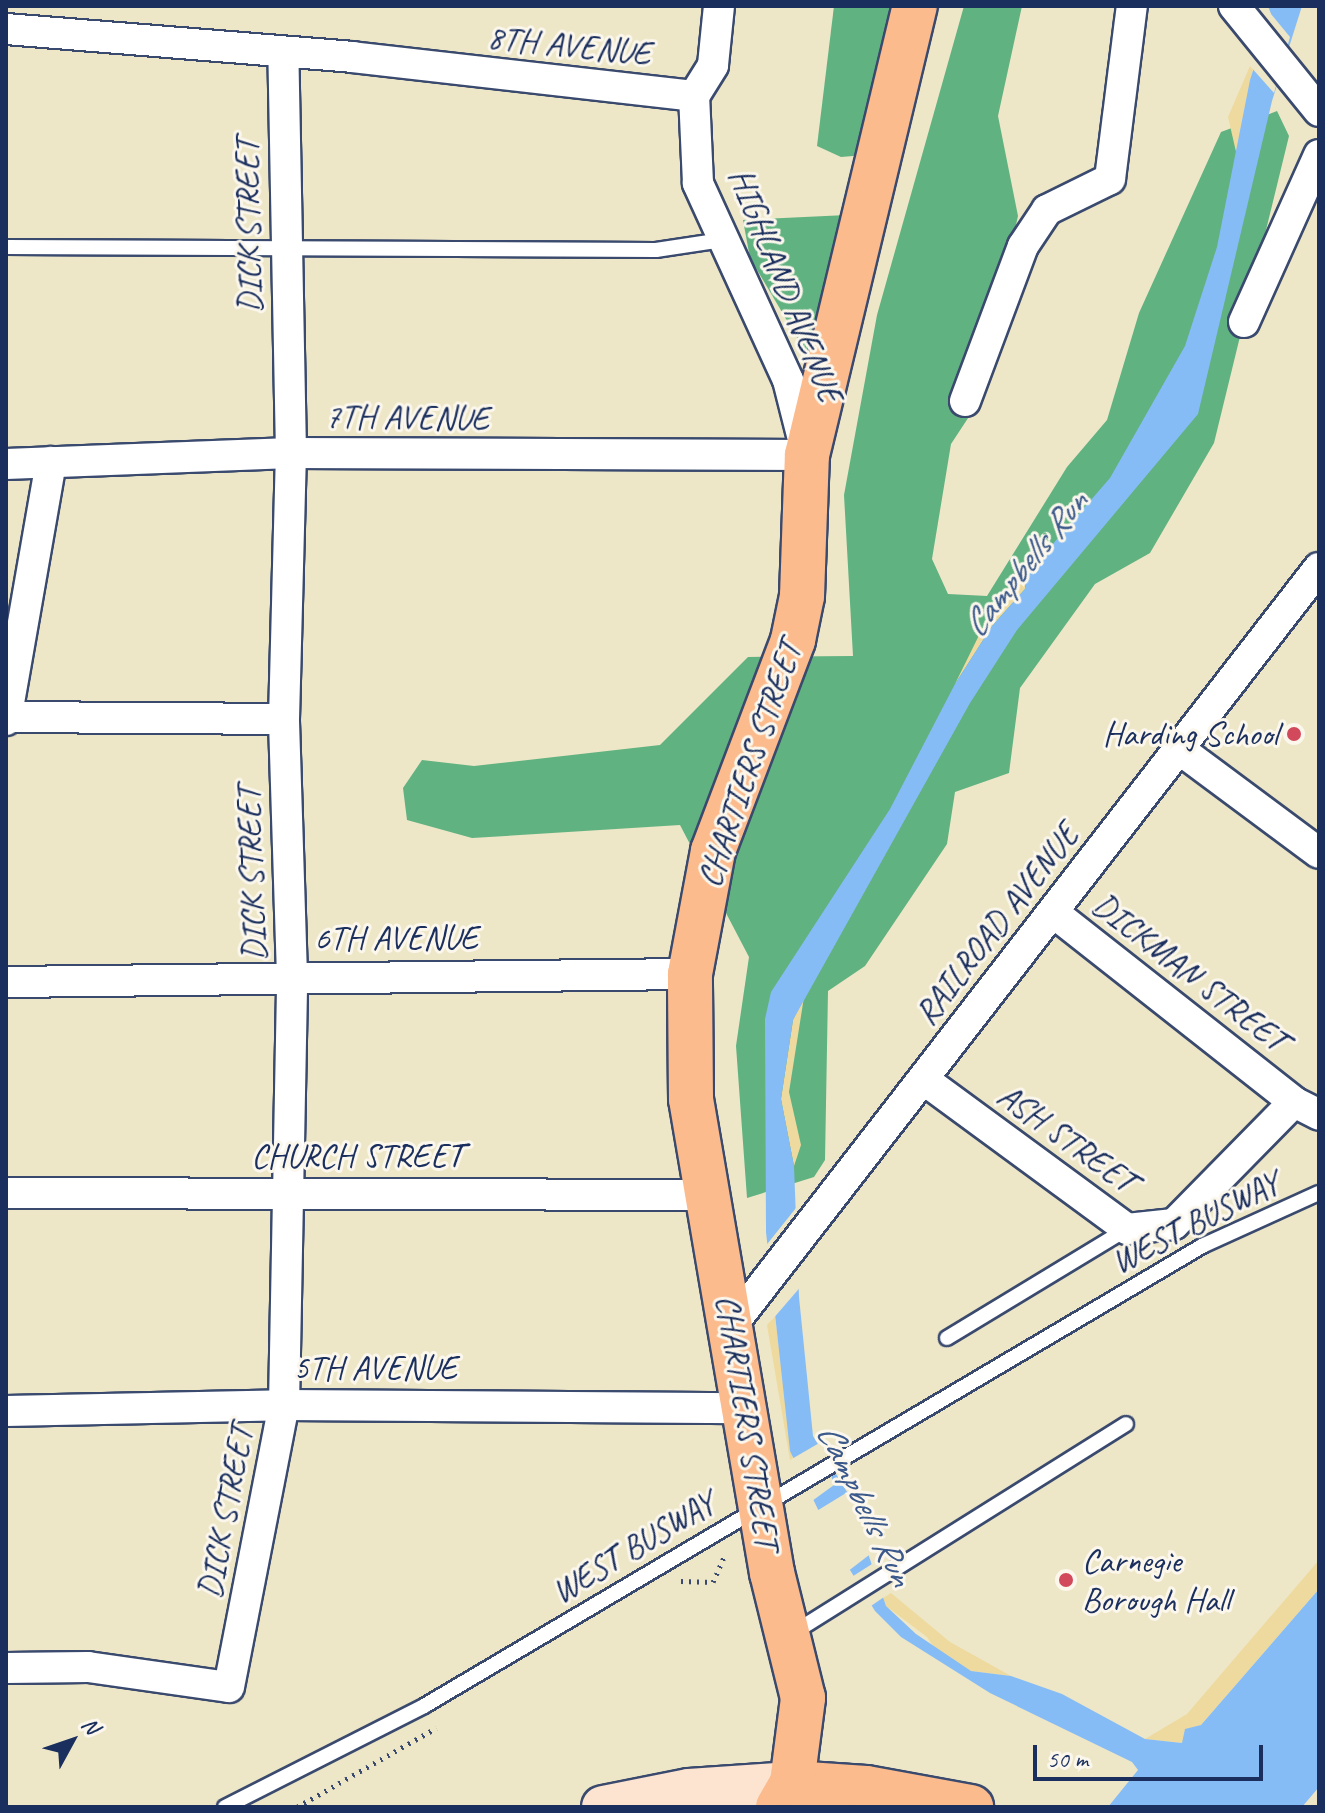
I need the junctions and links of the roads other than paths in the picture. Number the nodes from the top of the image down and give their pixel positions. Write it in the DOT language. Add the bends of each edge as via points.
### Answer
graph roads {
  1 [pos="719,6"];
  2 [pos="915,6"];
  3 [pos="1132,6"];
  4 [pos="1243,17"];
  5 [pos="6,29"];
  6 [pos="283,54"];
  7 [pos="694,96"];
  8 [pos="1319,111"];
  9 [pos="1319,155"];
  10 [pos="722,240"];
  11 [pos="286,246"];
  12 [pos="6,247"];
  13 [pos="1244,322"];
  14 [pos="965,401"];
  15 [pos="291,453"];
  16 [pos="807,455"];
  17 [pos="51,462"];
  18 [pos="6,464"];
  19 [pos="1316,579"];
  20 [pos="6,718"];
  21 [pos="284,719"];
  22 [pos="1179,749"];
  23 [pos="1319,853"];
  24 [pos="1054,913"];
  25 [pos="690,974"];
  26 [pos="292,976"];
  27 [pos="6,982"];
  28 [pos="923,1079"];
  29 [pos="1306,1108"];
  30 [pos="6,1193"];
  31 [pos="1319,1193"];
  32 [pos="288,1194"];
  33 [pos="709,1195"];
  34 [pos="1127,1229"];
  35 [pos="732,1325"];
  36 [pos="947,1338"];
  37 [pos="284,1405"];
  38 [pos="744,1408"];
  39 [pos="6,1411"];
  40 [pos="1126,1424"];
  41 [pos="760,1506"];
  42 [pos="789,1634"];
  43 [pos="6,1668"];
  44 [pos="785,1795"];
  45 [pos="225,1807"];
  46 [pos="603,1807"];
  47 [pos="971,1807"];
  1 -- 7 [label="street" via="713,65"];
  2 -- 16 [label="main road, CHARTIERS STREET"];
  3 -- 14 [label="street" via="1110,179 1047,210 1031,234"];
  4 -- 8 [label="street"];
  5 -- 6 [label="street, 8TH AVENUE"];
  6 -- 7 [label="street, 8TH AVENUE" via="352,57"];
  6 -- 11 [label="street, DICK STREET"];
  7 -- 10 [label="street, HIGHLAND AVENUE" via="698,183"];
  9 -- 13 [label="street"];
  10 -- 11 [label="lane" via="656,250"];
  10 -- 16 [label="street, HIGHLAND AVENUE" via="788,380"];
  11 -- 12 [label="lane"];
  11 -- 15 [label="street, DICK STREET"];
  15 -- 16 [label="street, 7TH AVENUE"];
  15 -- 17 [label="street, 7TH AVENUE"];
  15 -- 21 [label="street, DICK STREET"];
  16 -- 25 [label="main road, CHARTIERS STREET" via="802,596 793,640 713,851"];
  17 -- 18 [label="street, 7TH AVENUE"];
  17 -- 20 [label="street"];
  19 -- 22 [label="street, RAILROAD AVENUE"];
  20 -- 21 [label="street"];
  21 -- 26 [label="street, DICK STREET"];
  22 -- 23 [label="street"];
  22 -- 24 [label="street, RAILROAD AVENUE"];
  24 -- 28 [label="street, RAILROAD AVENUE"];
  24 -- 29 [label="street, DICKMAN STREET"];
  25 -- 26 [label="street, 6TH AVENUE"];
  25 -- 33 [label="main road, CHARTIERS STREET" via="691,1099"];
  26 -- 27 [label="street, 6TH AVENUE"];
  26 -- 32 [label="street, DICK STREET"];
  28 -- 34 [label="street, ASH STREET"];
  28 -- 35 [label="street, RAILROAD AVENUE"];
  29 -- 34 [label="street, ASH STREET" via="1174,1224"];
  30 -- 32 [label="street, CHURCH STREET"];
  31 -- 41 [label="lane, WEST BUSWAY" via="1202,1246"];
  32 -- 33 [label="street, CHURCH STREET"];
  32 -- 37 [label="street, DICK STREET"];
  33 -- 35 [label="main road, CHARTIERS STREET"];
  34 -- 36 [label="lane"];
  35 -- 38 [label="main road, CHARTIERS STREET"];
  37 -- 38 [label="street, 5TH AVENUE"];
  37 -- 39 [label="street, 5TH AVENUE"];
  37 -- 43 [label="street, DICK STREET" via="229,1687 88,1667"];
  38 -- 41 [label="main road, CHARTIERS STREET"];
  40 -- 42 [label="lane" via="975,1523"];
  41 -- 42 [label="main road, CHARTIERS STREET"];
  41 -- 45 [label="lane, WEST BUSWAY" via="424,1706"];
  42 -- 44 [label="main road, CHARTIERS STREET" via="803,1698"];
  44 -- 46 [label="main road" via="689,1790"];
  44 -- 47 [label="main road" via="866,1788"];
}
